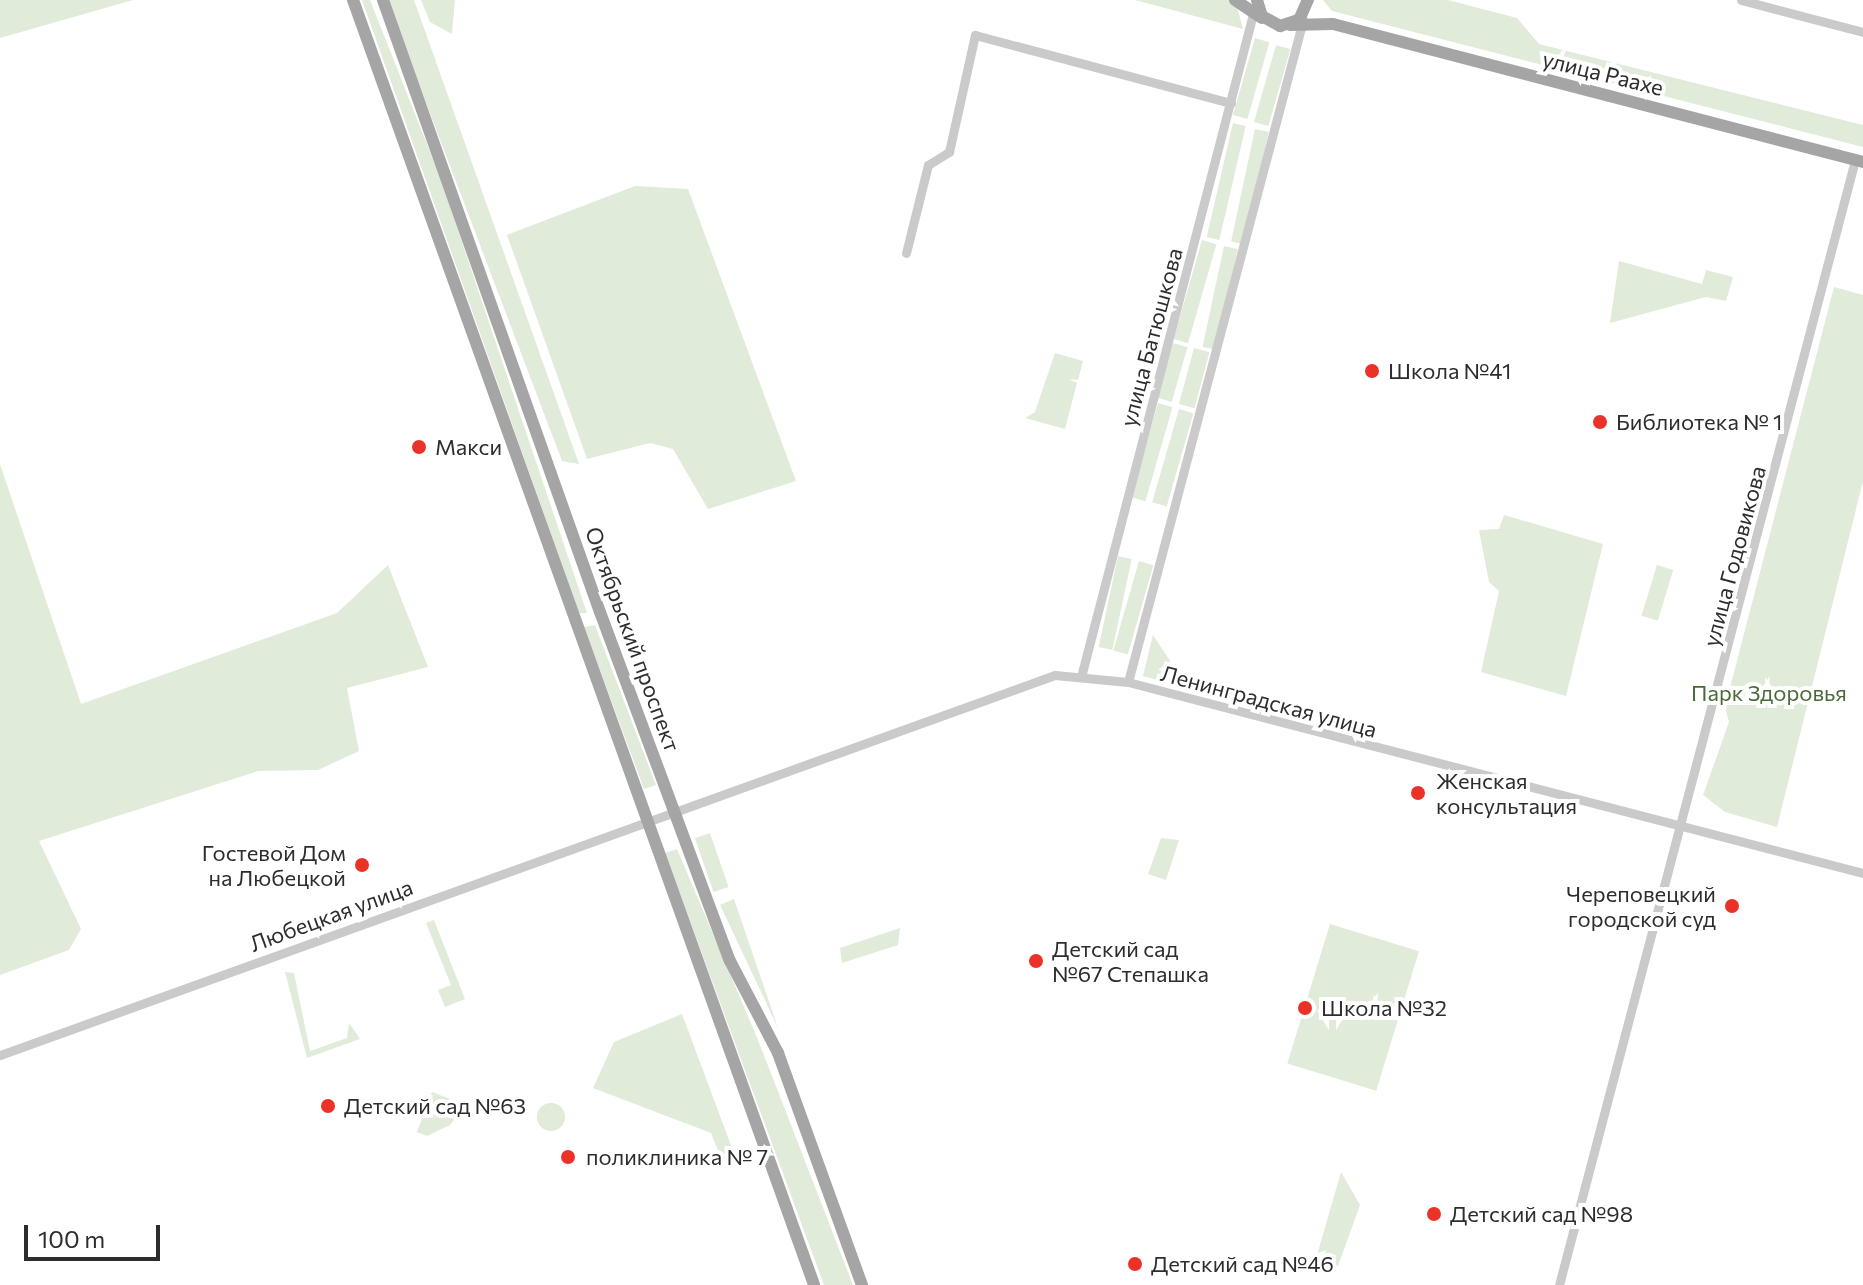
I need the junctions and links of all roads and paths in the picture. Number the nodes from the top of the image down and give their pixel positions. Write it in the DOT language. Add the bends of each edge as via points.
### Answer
graph roads {
  1 [pos="353,0"];
  2 [pos="383,0"];
  3 [pos="1235,0"];
  4 [pos="1741,0"];
  5 [pos="1255,4"];
  6 [pos="1303,12"];
  7 [pos="1333,24"];
  8 [pos="1863,32"];
  9 [pos="1231,103"];
  10 [pos="1859,161"];
  11 [pos="906,253"];
  12 [pos="600,612"];
  13 [pos="574,619"];
  14 [pos="1082,673"];
  15 [pos="1128,682"];
  16 [pos="675,810"];
  17 [pos="645,821"];
  18 [pos="1682,828"];
  19 [pos="1863,873"];
  20 [pos="0,1055"];
  21 [pos="814,1285"];
  22 [pos="862,1285"];
  23 [pos="1559,1285"];
  1 -- 13 [label="main road"];
  2 -- 12 [label="main road, Октябрьский проспект"];
  3 -- 5 [label="main road"];
  4 -- 8 [label="street"];
  5 -- 6 [label="main road, улица Раахе" via="1266,20"];
  5 -- 9 [label="street, улица Батюшкова"];
  6 -- 7 [label="main road, улица Раахе"];
  6 -- 7 [label="main road"];
  6 -- 15 [label="street"];
  7 -- 10 [label="main road, улица Раахе"];
  9 -- 11 [label="street" via="975,35 949,152 928,165"];
  9 -- 14 [label="street, улица Батюшкова"];
  10 -- 18 [label="street, улица Годовикова"];
  12 -- 13 [label="main road"];
  12 -- 16 [label="main road, Октябрьский проспект"];
  13 -- 17 [label="main road"];
  14 -- 15 [label="street, Ленинградская улица"];
  14 -- 16 [label="street, Ленинградская улица" via="961,706"];
  15 -- 18 [label="street, Ленинградская улица"];
  16 -- 17 [label="street, Любецкая улица"];
  16 -- 22 [label="main road, Октябрьский проспект" via="730,961 778,1053"];
  17 -- 20 [label="street, Любецкая улица"];
  17 -- 21 [label="main road"];
  18 -- 19 [label="street, Ленинградская улица"];
  18 -- 23 [label="street, улица Годовикова"];
}
